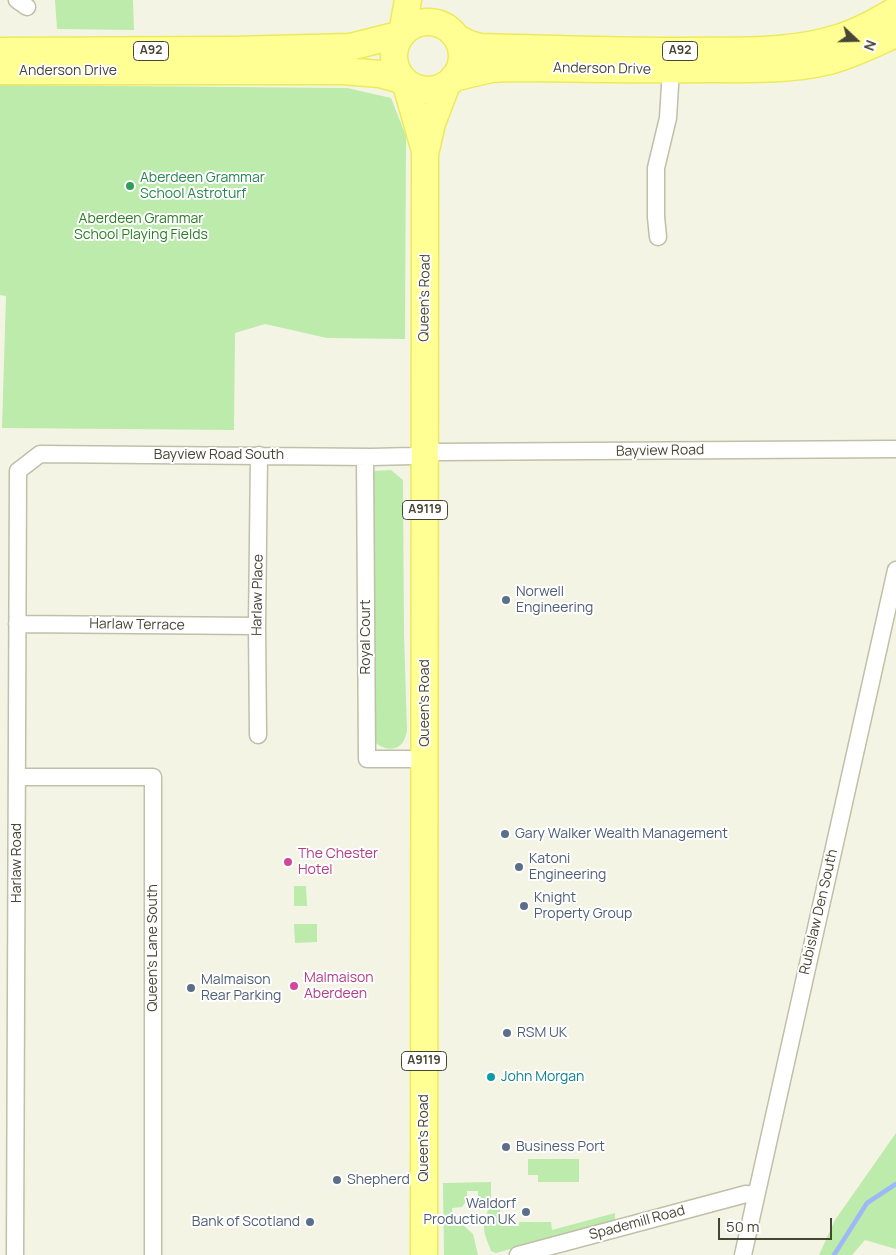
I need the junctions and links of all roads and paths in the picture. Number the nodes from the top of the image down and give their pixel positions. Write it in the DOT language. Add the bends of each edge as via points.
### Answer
graph roads {
  1 [pos="408,0"];
  2 [pos="896,10"];
  3 [pos="443,21"];
  4 [pos="402,34"];
  5 [pos="896,34"];
  6 [pos="0,51"];
  7 [pos="671,69"];
  8 [pos="0,71"];
  9 [pos="405,81"];
  10 [pos="450,81"];
  11 [pos="425,152"];
  12 [pos="658,237"];
  13 [pos="896,449"];
  14 [pos="425,454"];
  15 [pos="259,455"];
  16 [pos="365,457"];
  17 [pos="18,471"];
  18 [pos="896,570"];
  19 [pos="17,624"];
  20 [pos="257,626"];
  21 [pos="258,735"];
  22 [pos="424,759"];
  23 [pos="18,777"];
  24 [pos="756,1195"];
  25 [pos="15,1255"];
  26 [pos="153,1255"];
  27 [pos="424,1255"];
  28 [pos="518,1255"];
  29 [pos="743,1255"];
  1 -- 4 [label="main road"];
  2 -- 3 [label="main road, Anderson Drive / A92" via="839,38 769,50 622,51 480,47 468,44"];
  3 -- 4 [label="main road, A92" via="419,23"];
  3 -- 10 [label="main road" via="461,48 459,69"];
  4 -- 6 [label="main road, Anderson Drive / A92" via="350,47"];
  4 -- 9 [label="main road" via="395,53 399,73"];
  5 -- 7 [label="main road, Anderson Drive / A92" via="848,55 802,66"];
  7 -- 10 [label="main road, Anderson Drive / A92" via="491,68"];
  7 -- 12 [label="street" via="668,118 656,168"];
  8 -- 9 [label="main road, Anderson Drive / A92" via="350,71"];
  9 -- 10 [label="main road, A92" via="430,90"];
  9 -- 11 [label="main road, Queen's Road / A9119"];
  10 -- 11 [label="main road, Queen's Road / A9119" via="432,123"];
  11 -- 14 [label="main road, Queen's Road / A9119"];
  13 -- 14 [label="street, Bayview Road"];
  14 -- 16 [label="street, Bayview Road South"];
  14 -- 22 [label="main road, Queen's Road / A9119"];
  15 -- 16 [label="street, Bayview Road South"];
  15 -- 17 [label="street, Bayview Road South" via="40,454"];
  15 -- 20 [label="street, Harlaw Place"];
  16 -- 22 [label="street, Royal Court" via="367,760"];
  17 -- 19 [label="street, Harlaw Road"];
  18 -- 24 [label="street, Rubislaw Den South"];
  19 -- 20 [label="street, Harlaw Terrace"];
  19 -- 23 [label="street, Harlaw Road"];
  20 -- 21 [label="street, Harlaw Place"];
  22 -- 27 [label="main road, Queen's Road / A9119"];
  23 -- 25 [label="street, Harlaw Road"];
  23 -- 26 [label="street, Queen's Lane South" via="153,777"];
  24 -- 28 [label="street, Spademill Road" via="737,1196"];
  24 -- 29 [label="street, Rubislaw Den South"];
}
